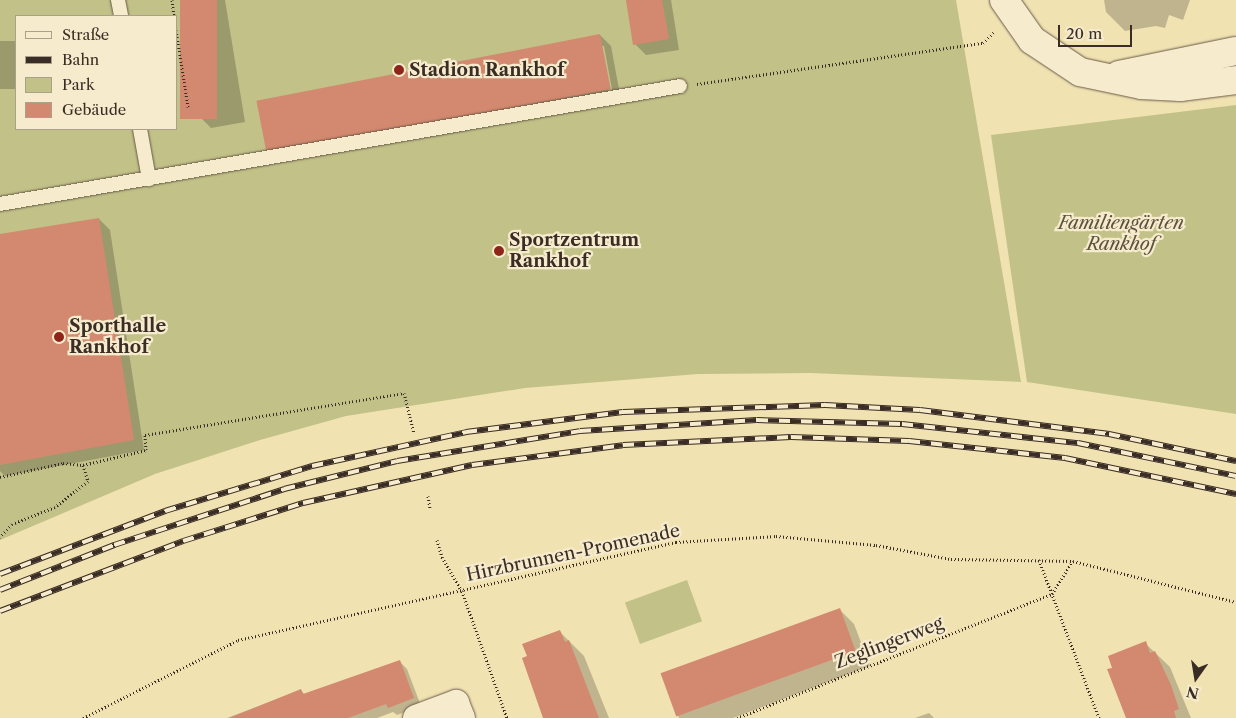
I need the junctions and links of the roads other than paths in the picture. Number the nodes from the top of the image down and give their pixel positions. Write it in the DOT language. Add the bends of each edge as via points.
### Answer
graph roads {
  1 [pos="118,0"];
  2 [pos="1004,0"];
  3 [pos="121,15"];
  4 [pos="1236,52"];
  5 [pos="1105,79"];
  6 [pos="1236,80"];
  7 [pos="680,86"];
  8 [pos="140,130"];
  9 [pos="149,179"];
  10 [pos="0,204"];
  11 [pos="459,710"];
  12 [pos="416,718"];
  1 -- 3 [label="lane"];
  2 -- 5 [label="main road" via="1012,15 1040,46 1080,72"];
  4 -- 5 [label="main road" via="1175,62"];
  5 -- 6 [label="main road" via="1180,87"];
  7 -- 9 [label="lane"];
  8 -- 9 [label="lane"];
  9 -- 10 [label="lane"];
  11 -- 12 [label="street"];
}
